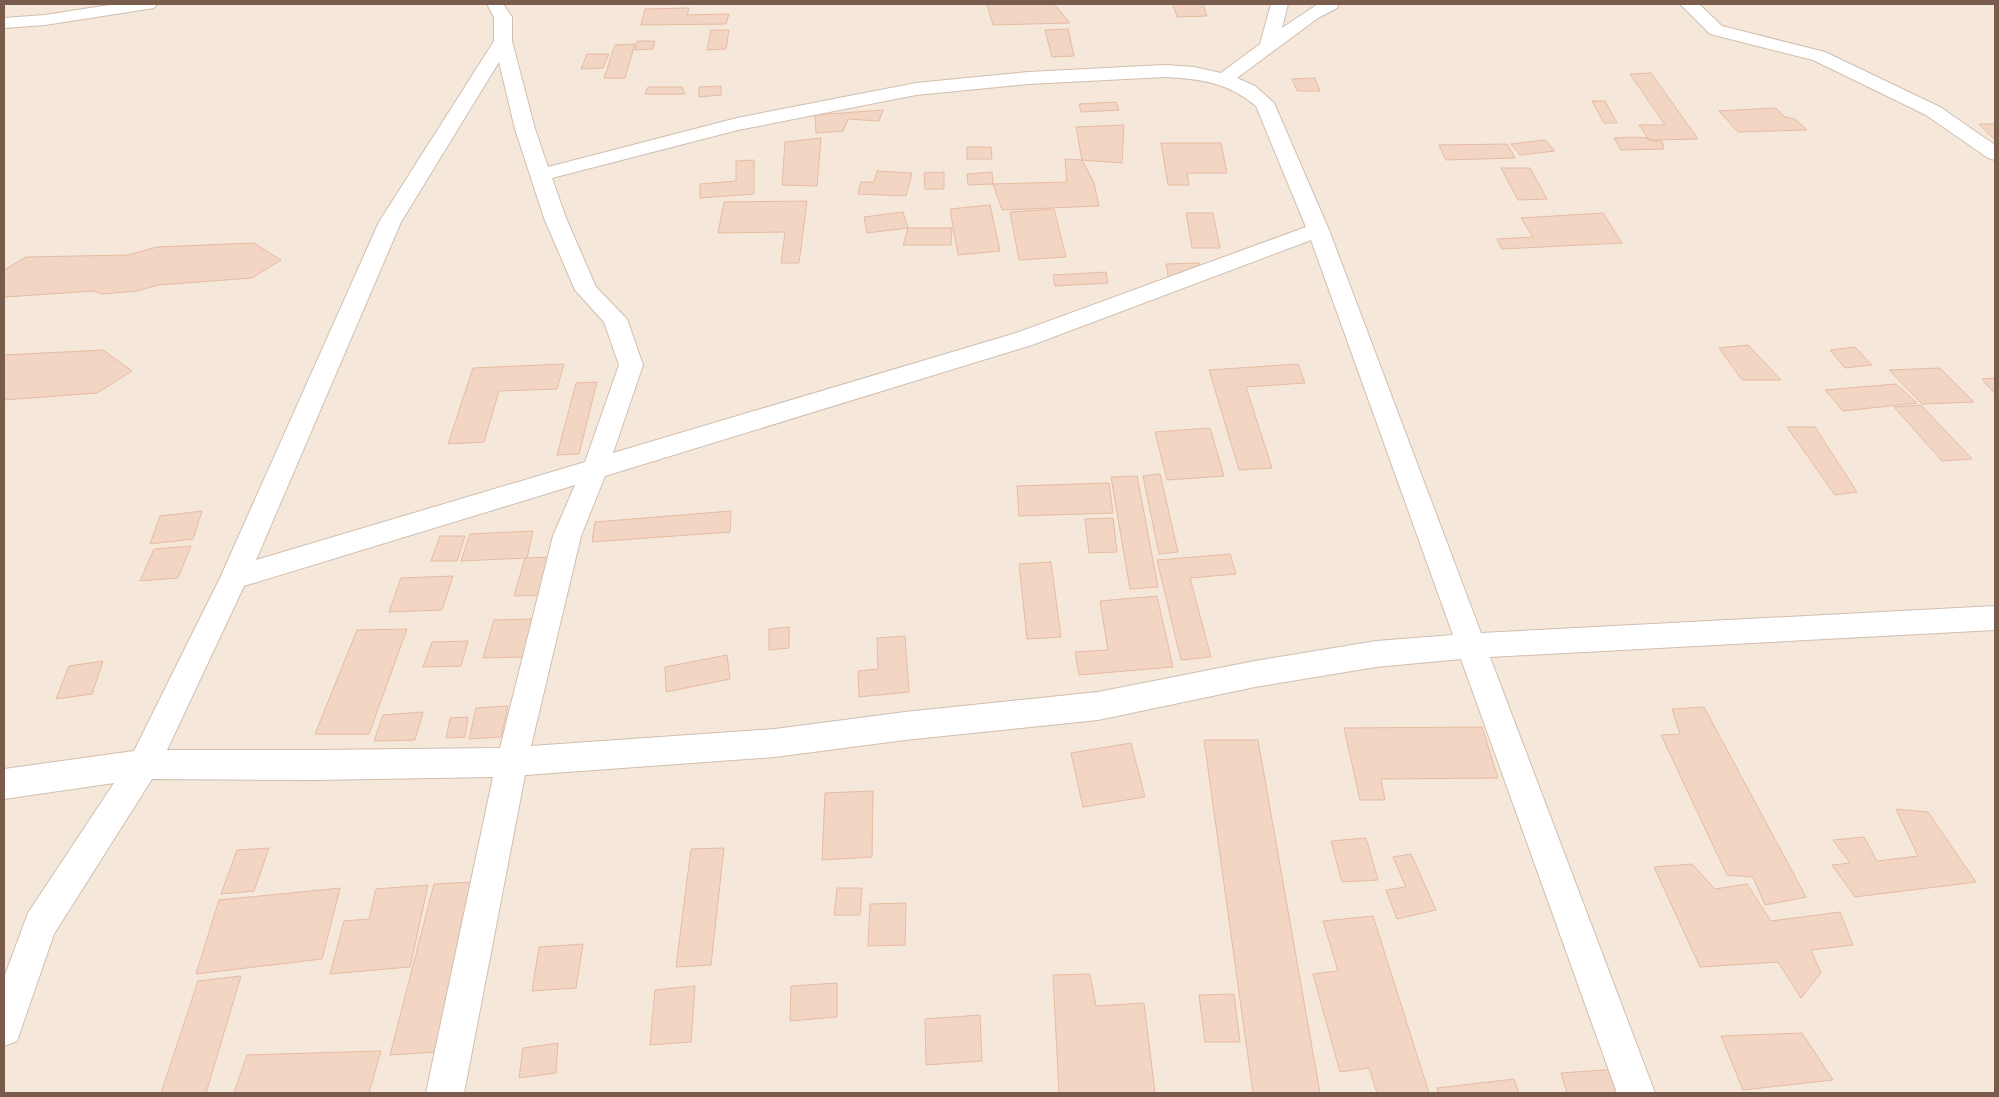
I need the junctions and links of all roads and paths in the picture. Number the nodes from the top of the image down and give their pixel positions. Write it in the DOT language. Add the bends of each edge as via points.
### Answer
graph roads {
  1 [pos="148,4"];
  2 [pos="495,4"];
  3 [pos="1279,4"];
  4 [pos="1331,4"];
  5 [pos="1689,4"];
  6 [pos="4,23"];
  7 [pos="503,41"];
  8 [pos="1269,45"];
  9 [pos="1224,79"];
  10 [pos="1995,154"];
  11 [pos="541,175"];
  12 [pos="1318,230"];
  13 [pos="595,469"];
  14 [pos="234,578"];
  15 [pos="1995,618"];
  16 [pos="1470,646"];
  17 [pos="512,762"];
  18 [pos="144,764"];
  19 [pos="4,784"];
  20 [pos="4,1028"];
  21 [pos="446,1093"];
  22 [pos="1636,1093"];
  1 -- 6 [label="street"];
  2 -- 7 [label="street" via="503,17"];
  3 -- 8 [label="street"];
  4 -- 8 [label="street"];
  5 -- 10 [label="street" via="1716,30 1819,56 1933,111"];
  7 -- 11 [label="street" via="524,129"];
  7 -- 14 [label="street" via="390,222"];
  8 -- 9 [label="street"];
  9 -- 11 [label="street" via="1165,70 916,89 737,124"];
  9 -- 12 [label="street" via="1248,90 1264,103"];
  11 -- 13 [label="street" via="586,290 616,318 632,365"];
  12 -- 13 [label="street" via="1024,339"];
  12 -- 16 [label="street"];
  13 -- 14 [label="street"];
  13 -- 17 [label="street" via="568,536"];
  14 -- 18 [label="street"];
  15 -- 16 [label="street"];
  16 -- 17 [label="street" via="1376,654 1255,674 1098,706 775,743"];
  16 -- 22 [label="street"];
  17 -- 18 [label="street"];
  17 -- 21 [label="street"];
  18 -- 19 [label="street"];
  18 -- 20 [label="street" via="40,925"];
}
